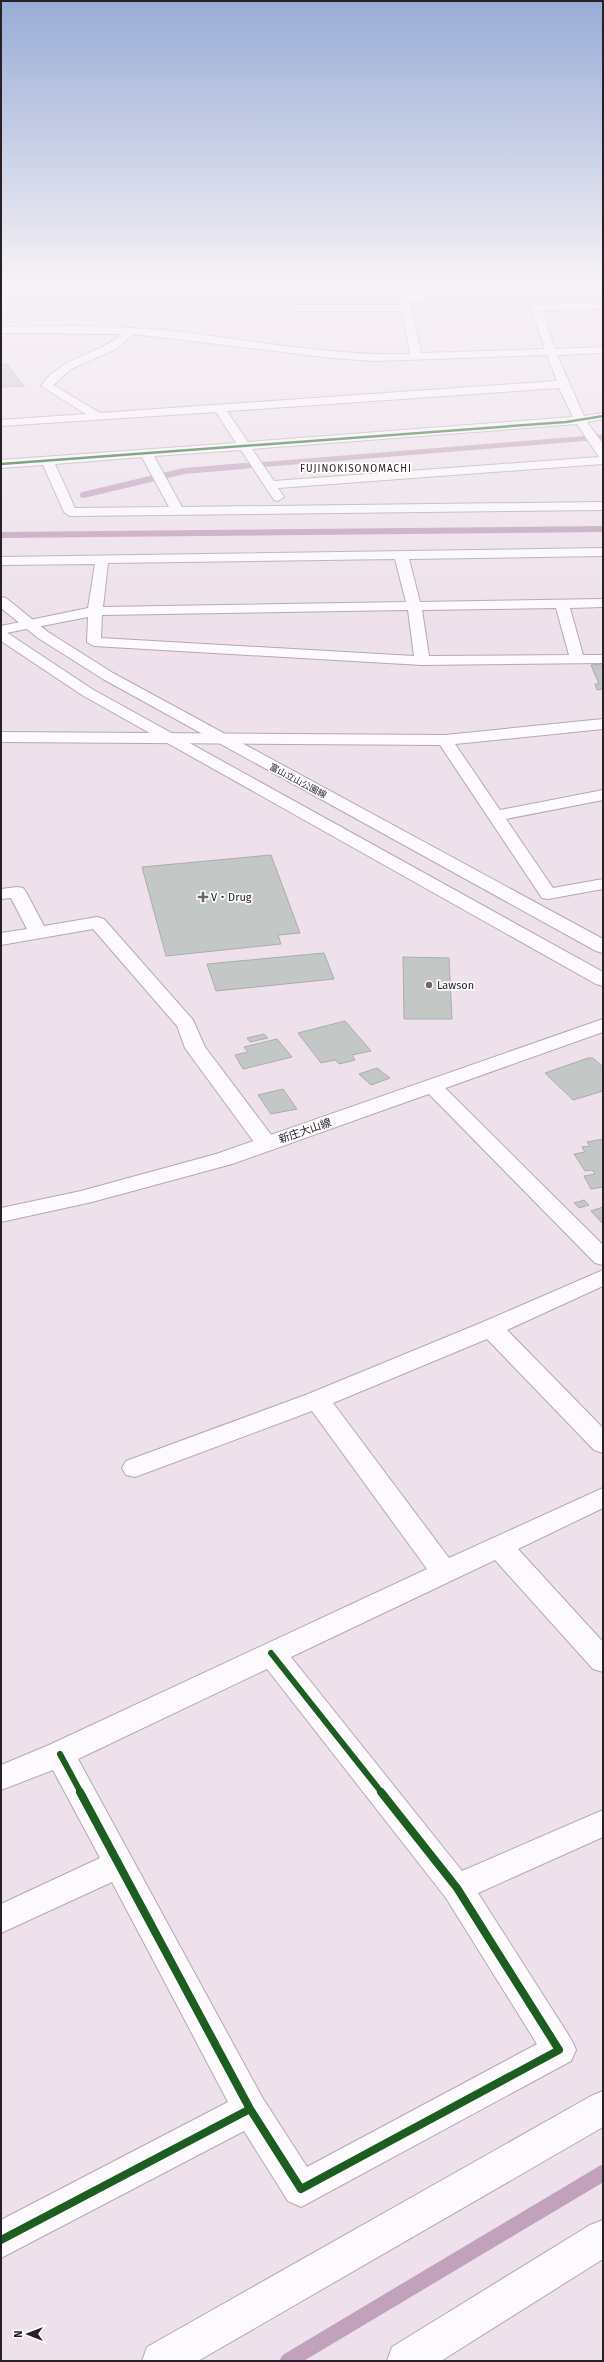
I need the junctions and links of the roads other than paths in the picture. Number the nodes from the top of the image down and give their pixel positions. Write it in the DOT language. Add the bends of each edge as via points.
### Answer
graph roads {
  1 [pos="67,396"];
  2 [pos="389,396"];
  3 [pos="570,396"];
  4 [pos="220,408"];
  5 [pos="97,416"];
  6 [pos="603,416"];
  7 [pos="580,419"];
  8 [pos="1,423"];
  9 [pos="243,446"];
  10 [pos="602,449"];
  11 [pos="146,453"];
  12 [pos="47,460"];
  13 [pos="603,460"];
  14 [pos="1,464"];
  15 [pos="270,485"];
  16 [pos="603,506"];
  17 [pos="287,510"];
  18 [pos="178,511"];
  19 [pos="603,552"];
  20 [pos="401,555"];
  21 [pos="102,559"];
  22 [pos="1,561"];
  23 [pos="1,601"];
  24 [pos="603,603"];
  25 [pos="562,604"];
  26 [pos="414,606"];
  27 [pos="95,611"];
  28 [pos="29,624"];
  29 [pos="1,630"];
  30 [pos="1,635"];
  31 [pos="577,659"];
  32 [pos="603,659"];
  33 [pos="422,661"];
  34 [pos="603,724"];
  35 [pos="1,737"];
  36 [pos="172,738"];
  37 [pos="220,739"];
  38 [pos="445,740"];
  39 [pos="603,796"];
  40 [pos="494,816"];
  41 [pos="603,884"];
  42 [pos="1,894"];
  43 [pos="38,933"];
  44 [pos="1,939"];
  45 [pos="603,947"];
  46 [pos="603,980"];
  47 [pos="603,1025"];
  48 [pos="433,1087"];
  49 [pos="267,1144"];
  50 [pos="1,1215"];
  51 [pos="603,1258"];
  52 [pos="603,1277"];
  53 [pos="491,1328"];
  54 [pos="317,1400"];
  55 [pos="603,1444"];
  56 [pos="135,1468"];
  57 [pos="603,1497"];
  58 [pos="499,1546"];
  59 [pos="444,1572"];
  60 [pos="272,1653"];
  61 [pos="603,1661"];
  62 [pos="60,1754"];
  63 [pos="1,1778"];
  64 [pos="603,1823"];
  65 [pos="119,1864"];
  66 [pos="457,1888"];
  67 [pos="1,1919"];
  68 [pos="603,2108"];
  69 [pos="250,2109"];
  70 [pos="603,2238"];
  71 [pos="1,2240"];
  72 [pos="161,2361"];
  73 [pos="406,2361"];
  1 -- 5 [label="street"];
  2 -- 4 [label="street"];
  3 -- 7 [label="street"];
  4 -- 5 [label="street"];
  4 -- 9 [label="street"];
  5 -- 8 [label="street"];
  6 -- 7 [label="street"];
  7 -- 9 [label="street"];
  7 -- 10 [label="street"];
  9 -- 11 [label="street"];
  9 -- 15 [label="street"];
  11 -- 12 [label="street"];
  11 -- 18 [label="street"];
  12 -- 14 [label="street"];
  12 -- 18 [label="street" via="70,512"];
  13 -- 15 [label="street"];
  15 -- 17 [label="street"];
  16 -- 17 [label="street"];
  17 -- 18 [label="street"];
  19 -- 20 [label="street"];
  20 -- 21 [label="street"];
  20 -- 26 [label="street"];
  21 -- 22 [label="street"];
  21 -- 27 [label="street"];
  23 -- 28 [label="street, 富山立山公園線"];
  24 -- 25 [label="street"];
  25 -- 26 [label="street"];
  25 -- 31 [label="street"];
  26 -- 27 [label="street"];
  26 -- 33 [label="street"];
  27 -- 28 [label="street"];
  27 -- 33 [label="street" via="94,642"];
  28 -- 29 [label="street"];
  28 -- 37 [label="street, 富山立山公園線" via="108,676"];
  30 -- 36 [label="street" via="87,692"];
  31 -- 32 [label="street"];
  31 -- 33 [label="street"];
  34 -- 38 [label="street"];
  35 -- 36 [label="street"];
  36 -- 37 [label="street"];
  36 -- 46 [label="street"];
  37 -- 38 [label="street"];
  37 -- 45 [label="street, 富山立山公園線"];
  38 -- 40 [label="street"];
  39 -- 40 [label="street"];
  40 -- 41 [label="street" via="548,894"];
  42 -- 43 [label="street" via="17,892"];
  43 -- 44 [label="street"];
  43 -- 49 [label="street" via="97,923 186,1024 195,1048"];
  47 -- 48 [label="street, 新庄大山線"];
  48 -- 49 [label="street, 新庄大山線"];
  48 -- 51 [label="street"];
  49 -- 50 [label="street, 新庄大山線" via="224,1159 84,1197"];
  52 -- 53 [label="street"];
  53 -- 54 [label="street"];
  53 -- 55 [label="street"];
  54 -- 56 [label="street"];
  54 -- 59 [label="street"];
  57 -- 58 [label="street"];
  58 -- 59 [label="street"];
  58 -- 61 [label="street"];
  59 -- 60 [label="street"];
  60 -- 62 [label="street"];
  60 -- 66 [label="street"];
  62 -- 63 [label="street"];
  62 -- 65 [label="street"];
  64 -- 66 [label="street"];
  65 -- 67 [label="street"];
  65 -- 69 [label="street"];
  66 -- 69 [label="street" via="559,2050 301,2189"];
  68 -- 72 [label="street"];
  69 -- 71 [label="street"];
  70 -- 73 [label="street"];
}
